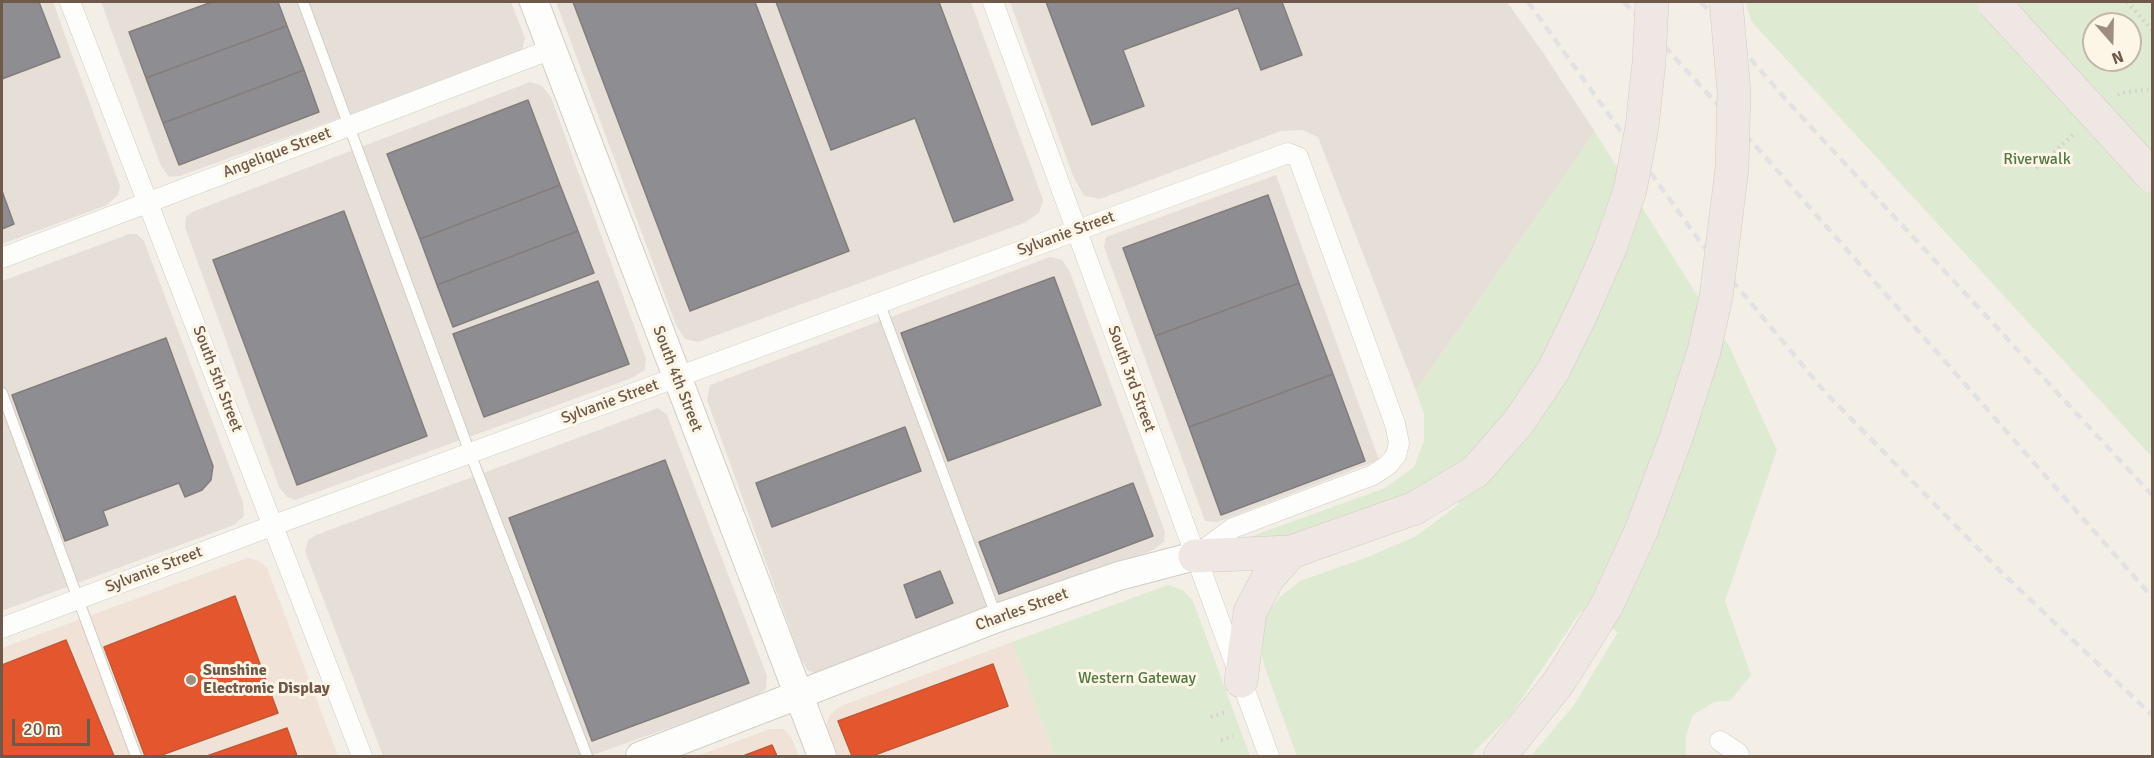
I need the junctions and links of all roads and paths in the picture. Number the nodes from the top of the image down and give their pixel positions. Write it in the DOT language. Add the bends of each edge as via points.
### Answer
graph roads {
  1 [pos="70,2"];
  2 [pos="303,2"];
  3 [pos="534,2"];
  4 [pos="993,2"];
  5 [pos="1652,2"];
  6 [pos="1726,2"];
  7 [pos="1993,2"];
  8 [pos="2127,2"];
  9 [pos="2152,30"];
  10 [pos="552,49"];
  11 [pos="349,126"];
  12 [pos="2152,176"];
  13 [pos="148,202"];
  14 [pos="1078,230"];
  15 [pos="2,258"];
  16 [pos="879,302"];
  17 [pos="676,378"];
  18 [pos="2,393"];
  19 [pos="470,453"];
  20 [pos="1396,456"];
  21 [pos="274,525"];
  22 [pos="1291,552"];
  23 [pos="1195,556"];
  24 [pos="78,599"];
  25 [pos="998,618"];
  26 [pos="2,628"];
  27 [pos="1241,681"];
  28 [pos="799,695"];
  29 [pos="1224,712"];
  30 [pos="1212,717"];
  31 [pos="1233,736"];
  32 [pos="1221,740"];
  33 [pos="1720,741"];
  34 [pos="136,756"];
  35 [pos="362,756"];
  36 [pos="587,756"];
  37 [pos="639,756"];
  38 [pos="822,756"];
  39 [pos="1269,756"];
  40 [pos="1500,756"];
  41 [pos="1739,756"];
  1 -- 13 [label="street, South 5th Street"];
  2 -- 11 [label="lane"];
  3 -- 10 [label="main road, South 4th Street"];
  4 -- 14 [label="street, South 3rd Street"];
  5 -- 22 [label="highway, bridge" via="1642,127 1630,190 1610,248 1553,371 1518,423 1475,472 1415,508"];
  6 -- 40 [label="highway, bridge" via="1734,92 1732,168 1716,297 1704,351 1641,531 1607,605 1559,682"];
  7 -- 12 [label="highway, bridge"];
  8 -- 9 [label="path"];
  10 -- 11 [label="street, Angelique Street"];
  10 -- 17 [label="main road, South 4th Street"];
  11 -- 13 [label="street, Angelique Street"];
  11 -- 19 [label="lane"];
  13 -- 15 [label="street, Angelique Street"];
  13 -- 21 [label="street, South 5th Street"];
  14 -- 16 [label="street, Sylvanie Street"];
  14 -- 20 [label="street, Sylvanie Street" via="1288,153 1298,157 1395,424 1399,444"];
  14 -- 23 [label="street, South 3rd Street"];
  16 -- 17 [label="street, Sylvanie Street"];
  16 -- 25 [label="lane"];
  17 -- 19 [label="street, Sylvanie Street"];
  17 -- 28 [label="main road, South 4th Street"];
  18 -- 24 [label="lane"];
  19 -- 21 [label="street, Sylvanie Street"];
  19 -- 36 [label="lane"];
  20 -- 23 [label="street, Charles Street" via="1373,475 1233,528"];
  21 -- 24 [label="street, Sylvanie Street"];
  21 -- 35 [label="street, South 5th Street"];
  22 -- 23 [label="highway"];
  22 -- 27 [label="highway" via="1268,578 1250,612"];
  23 -- 25 [label="main road, Charles Street" via="1119,576"];
  23 -- 27 [label="street, South 3rd Street"];
  24 -- 26 [label="street, Sylvanie Street"];
  24 -- 34 [label="lane"];
  25 -- 28 [label="main road, Charles Street"];
  27 -- 39 [label="street, South 3rd Street"];
  28 -- 37 [label="main road, Charles Street"];
  28 -- 38 [label="main road, South 4th Street"];
  29 -- 30 [label="path"];
  31 -- 32 [label="path"];
  33 -- 41 [label="street"];
}
